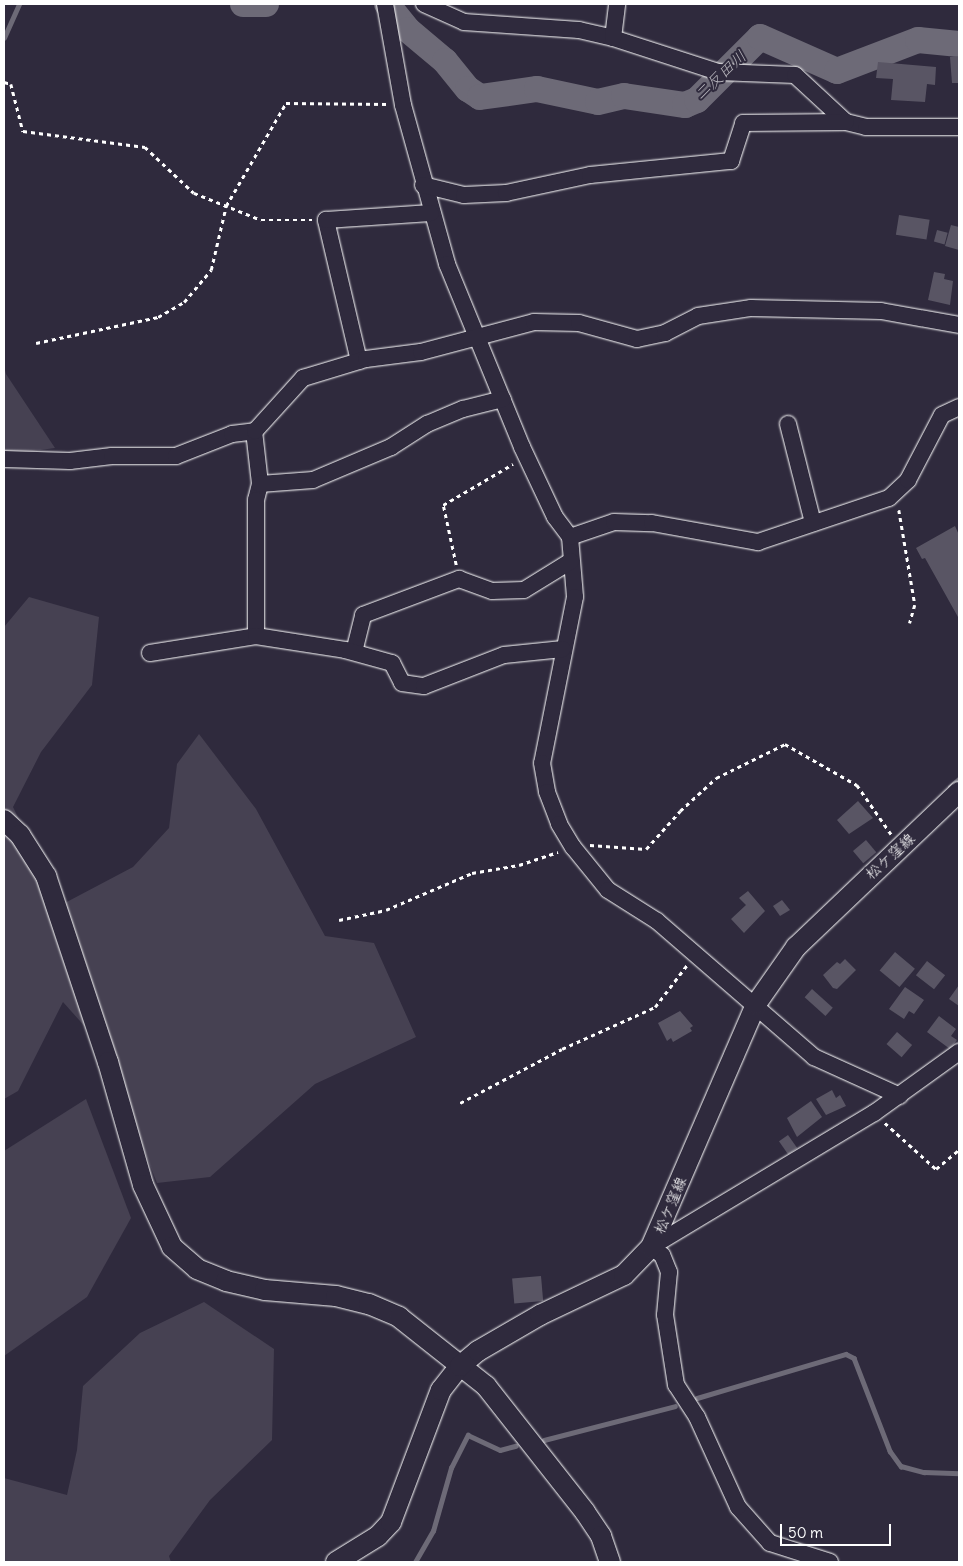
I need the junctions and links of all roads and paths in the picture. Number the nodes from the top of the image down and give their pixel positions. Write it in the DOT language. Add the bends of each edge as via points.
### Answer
graph roads {
  1 [pos="424,4"];
  2 [pos="617,4"];
  3 [pos="384,8"];
  4 [pos="613,38"];
  5 [pos="4,82"];
  6 [pos="403,105"];
  7 [pos="846,122"];
  8 [pos="959,127"];
  9 [pos="424,185"];
  10 [pos="226,206"];
  11 [pos="430,213"];
  12 [pos="326,220"];
  13 [pos="959,325"];
  14 [pos="479,338"];
  15 [pos="36,343"];
  16 [pos="359,361"];
  17 [pos="503,399"];
  18 [pos="959,407"];
  19 [pos="788,424"];
  20 [pos="254,431"];
  21 [pos="527,456"];
  22 [pos="4,459"];
  23 [pos="260,484"];
  24 [pos="896,491"];
  25 [pos="813,523"];
  26 [pos="570,537"];
  27 [pos="571,561"];
  28 [pos="459,579"];
  29 [pos="910,623"];
  30 [pos="256,636"];
  31 [pos="563,649"];
  32 [pos="354,652"];
  33 [pos="150,653"];
  34 [pos="959,792"];
  35 [pos="4,820"];
  36 [pos="572,846"];
  37 [pos="900,847"];
  38 [pos="339,920"];
  39 [pos="696,954"];
  40 [pos="756,1004"];
  41 [pos="959,1052"];
  42 [pos="900,1096"];
  43 [pos="460,1103"];
  44 [pos="874,1113"];
  45 [pos="959,1150"];
  46 [pos="651,1247"];
  47 [pos="460,1366"];
  48 [pos="336,1562"];
  49 [pos="610,1562"];
  50 [pos="830,1562"];
  1 -- 4 [label="street" via="464,22 579,30"];
  2 -- 4 [label="street"];
  3 -- 6 [label="street"];
  4 -- 7 [label="street" via="725,71 795,75"];
  5 -- 10 [label="path" via="11,84 23,131 145,147 194,193"];
  6 -- 9 [label="street"];
  6 -- 10 [label="path" via="286,103"];
  7 -- 8 [label="street" via="866,127"];
  7 -- 9 [label="street" via="743,123 731,161 590,175 506,193 464,195"];
  9 -- 11 [label="street"];
  10 -- 12 [label="path" via="261,220"];
  10 -- 15 [label="path" via="211,270 184,302 158,317"];
  11 -- 12 [label="street"];
  11 -- 14 [label="street" via="447,264"];
  12 -- 16 [label="street"];
  13 -- 14 [label="street" via="881,311 750,308 698,316 665,333 637,339 579,323 547,321 487,333"];
  14 -- 16 [label="street"];
  14 -- 17 [label="street"];
  16 -- 20 [label="street" via="303,378"];
  17 -- 21 [label="street"];
  17 -- 23 [label="street" via="463,409 427,424 391,448 313,480"];
  18 -- 24 [label="street" via="942,415 908,480"];
  19 -- 25 [label="street"];
  20 -- 22 [label="street" via="232,434 176,456 112,456 70,461"];
  20 -- 23 [label="street"];
  21 -- 26 [label="street" via="555,517"];
  21 -- 28 [label="path" via="443,505"];
  23 -- 30 [label="street" via="256,500"];
  24 -- 25 [label="street" via="889,498"];
  24 -- 29 [label="path" via="915,605"];
  25 -- 26 [label="street" via="758,542 652,523 614,522"];
  26 -- 27 [label="street"];
  27 -- 28 [label="street" via="524,590 492,591"];
  27 -- 31 [label="street" via="575,597"];
  28 -- 32 [label="street" via="363,615"];
  30 -- 32 [label="street"];
  30 -- 33 [label="street"];
  31 -- 32 [label="street" via="504,656 424,686 402,683 392,664"];
  31 -- 36 [label="street" via="542,762 547,792 559,824"];
  34 -- 37 [label="street, 松ケ窪線"];
  35 -- 47 [label="street" via="20,835 46,876 108,1062 144,1185 172,1247 196,1269 226,1281 369,1304 399,1317"];
  36 -- 37 [label="path" via="587,844 646,849 716,778 784,744 857,785"];
  36 -- 38 [label="path" via="519,865 472,873 386,910"];
  36 -- 39 [label="street" via="608,890 657,920"];
  37 -- 40 [label="street, 松ケ窪線" via="796,947"];
  39 -- 40 [label="street"];
  39 -- 43 [label="path" via="655,1007 562,1049"];
  40 -- 42 [label="street" via="814,1057"];
  40 -- 46 [label="street, 松ケ窪線"];
  41 -- 42 [label="street"];
  42 -- 44 [label="street"];
  44 -- 45 [label="path" via="936,1169"];
  44 -- 46 [label="street"];
  46 -- 47 [label="street, 松ケ窪線" via="624,1275 540,1316"];
  46 -- 50 [label="street" via="662,1255 669,1272 665,1315 676,1385 698,1417 738,1507 770,1543"];
  47 -- 48 [label="street, 松ケ窪線" via="442,1390 391,1522 378,1536"];
  47 -- 49 [label="street" via="486,1386 586,1512 601,1536"];
}
